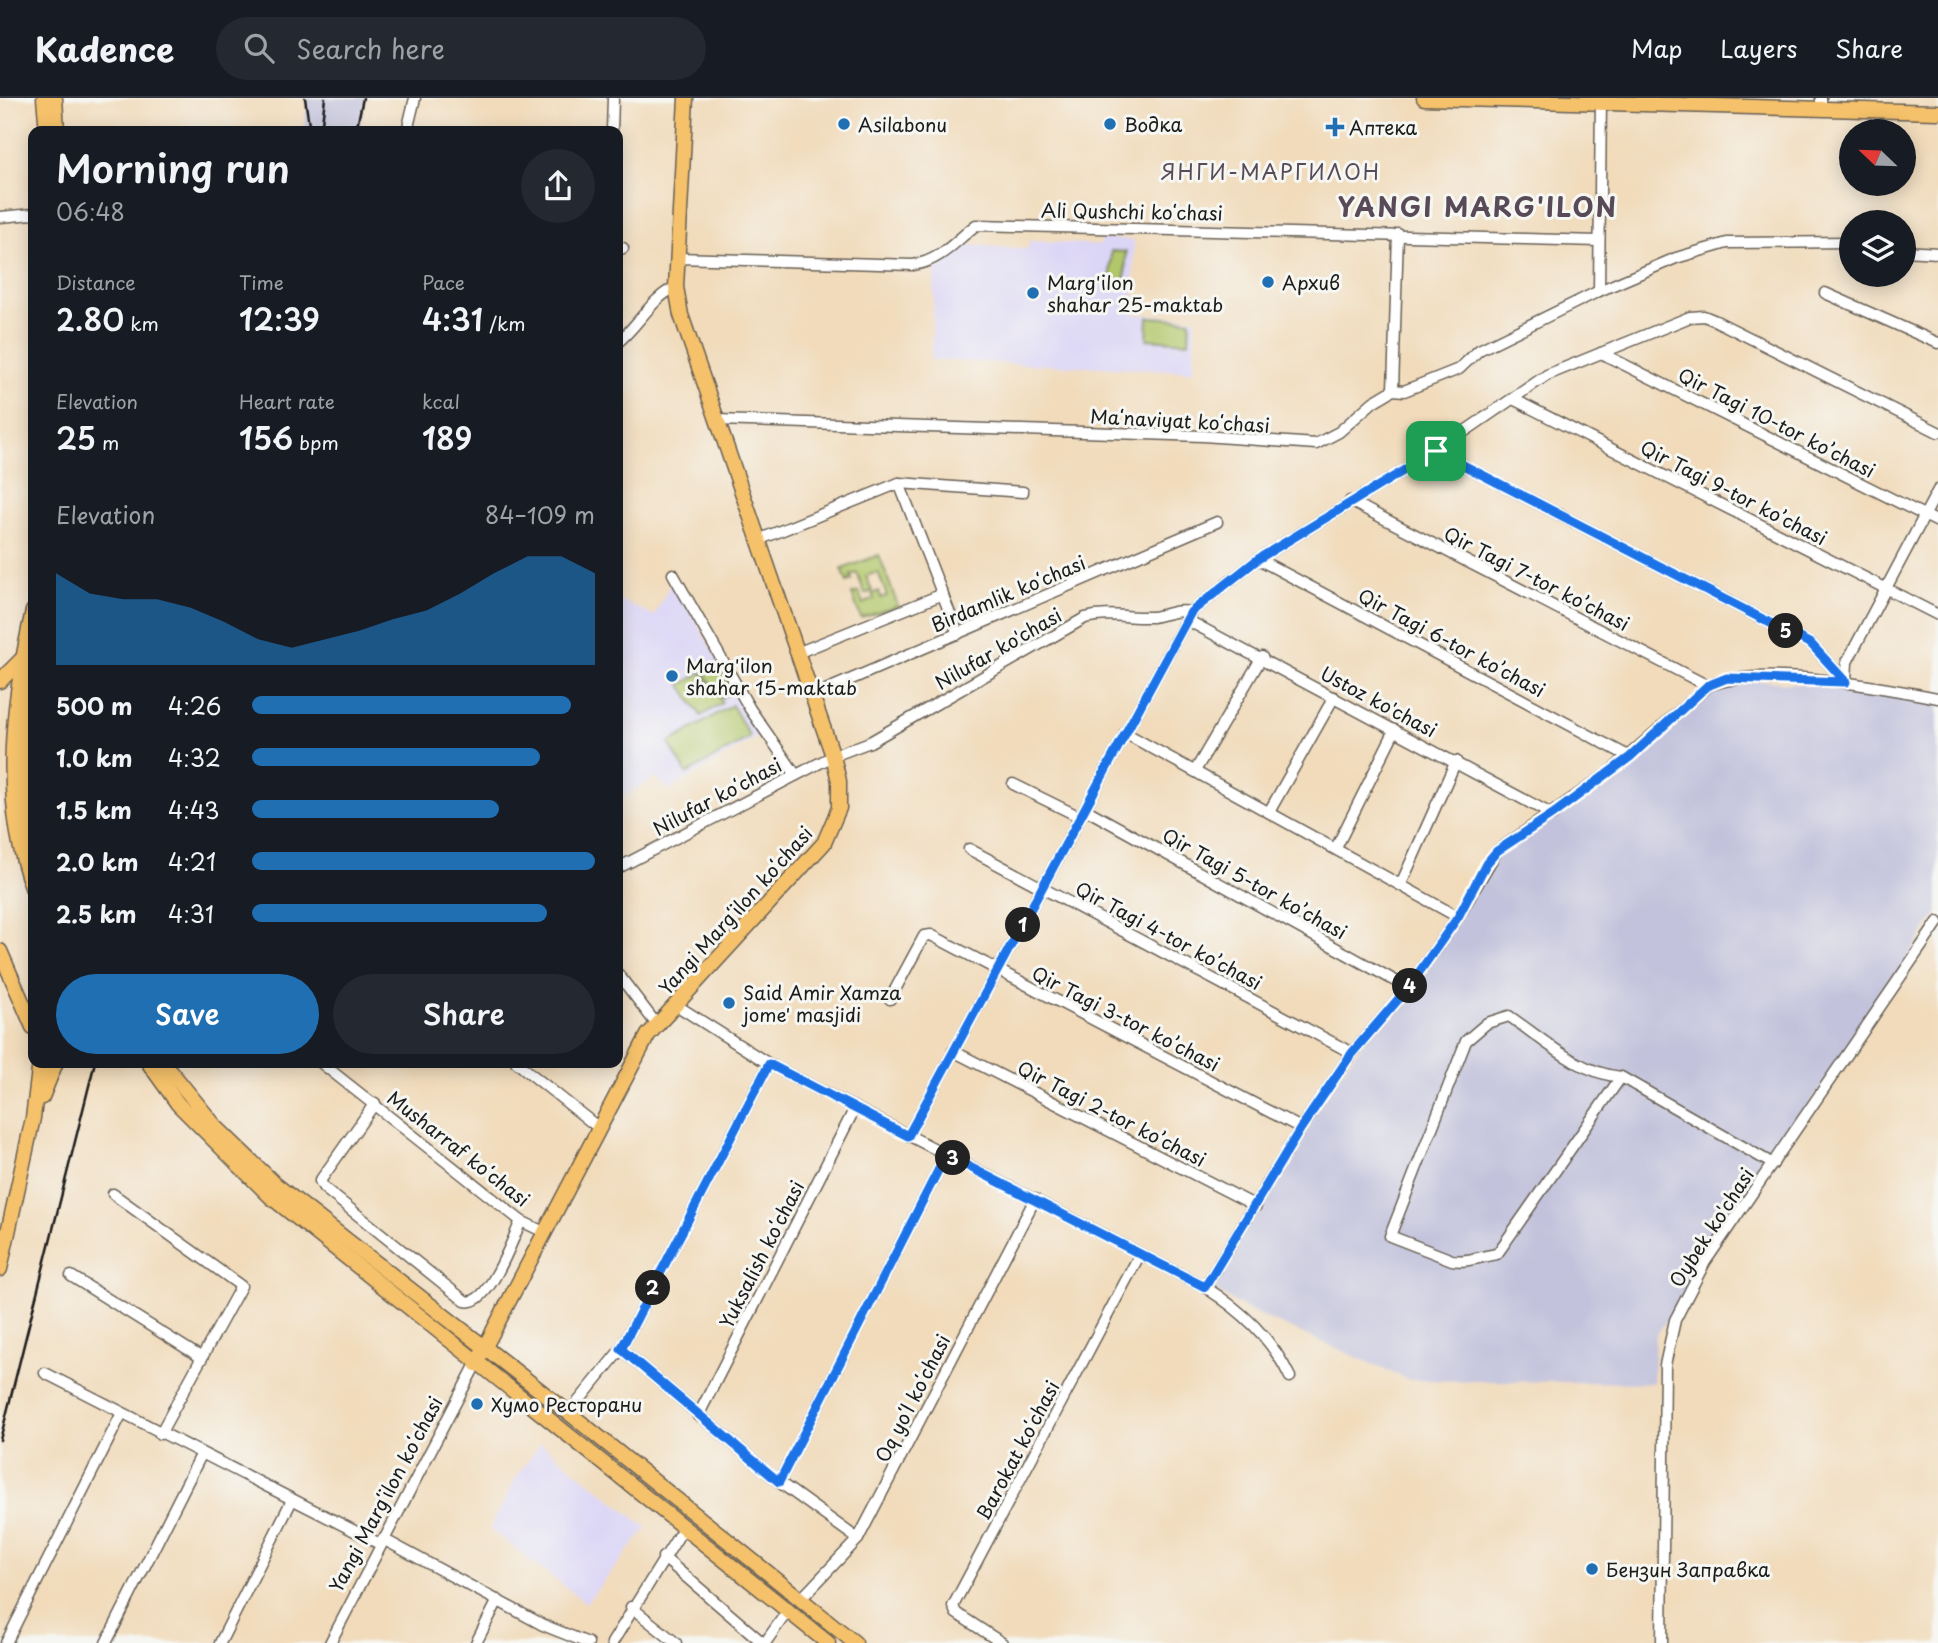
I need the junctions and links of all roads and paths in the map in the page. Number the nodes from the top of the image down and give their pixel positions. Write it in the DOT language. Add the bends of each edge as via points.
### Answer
graph roads {
  1 [pos="44,98"];
  2 [pos="54,98"];
  3 [pos="415,98"];
  4 [pos="613,98"];
  5 [pos="686,98"];
  6 [pos="1424,98"];
  7 [pos="1601,100"];
  8 [pos="1821,103"];
  9 [pos="1938,112"];
  10 [pos="47,126"];
  11 [pos="57,126"];
  12 [pos="408,126"];
  13 [pos="612,126"];
  14 [pos="28,214"];
  15 [pos="0,217"];
  16 [pos="1398,234"];
  17 [pos="1599,241"];
  18 [pos="1839,242"];
  19 [pos="1916,252"];
  20 [pos="1938,253"];
  21 [pos="677,258"];
  22 [pos="676,287"];
  23 [pos="1599,291"];
  24 [pos="1825,293"];
  25 [pos="623,338"];
  26 [pos="1938,343"];
  27 [pos="1601,353"];
  28 [pos="1393,390"];
  29 [pos="1513,399"];
  30 [pos="716,421"];
  31 [pos="1938,432"];
  32 [pos="1436,451"];
  33 [pos="899,483"];
  34 [pos="1938,490"];
  35 [pos="1023,492"];
  36 [pos="1350,501"];
  37 [pos="1925,515"];
  38 [pos="1217,522"];
  39 [pos="1938,522"];
  40 [pos="758,540"];
  41 [pos="1258,559"];
  42 [pos="673,574"];
  43 [pos="1885,588"];
  44 [pos="943,594"];
  45 [pos="1938,615"];
  46 [pos="1189,616"];
  47 [pos="958,634"];
  48 [pos="797,653"];
  49 [pos="1262,657"];
  50 [pos="28,661"];
  51 [pos="0,681"];
  52 [pos="1846,682"];
  53 [pos="1707,686"];
  54 [pos="0,695"];
  55 [pos="812,696"];
  56 [pos="1334,697"];
  57 [pos="1938,698"];
  58 [pos="14,710"];
  59 [pos="28,716"];
  60 [pos="1395,730"];
  61 [pos="1125,733"];
  62 [pos="833,756"];
  63 [pos="1630,757"];
  64 [pos="1456,761"];
  65 [pos="1195,771"];
  66 [pos="796,775"];
  67 [pos="1013,783"];
  68 [pos="1269,812"];
  69 [pos="1082,813"];
  70 [pos="1553,814"];
  71 [pos="28,825"];
  72 [pos="1336,848"];
  73 [pos="968,849"];
  74 [pos="623,865"];
  75 [pos="28,875"];
  76 [pos="1401,884"];
  77 [pos="1043,888"];
  78 [pos="1458,917"];
  79 [pos="1938,922"];
  80 [pos="0,951"];
  81 [pos="998,972"];
  82 [pos="623,981"];
  83 [pos="1408,988"];
  84 [pos="22,996"];
  85 [pos="890,999"];
  86 [pos="28,1003"];
  87 [pos="676,1004"];
  88 [pos="28,1013"];
  89 [pos="657,1025"];
  90 [pos="953,1051"];
  91 [pos="1352,1053"];
  92 [pos="769,1064"];
  93 [pos="39,1068"];
  94 [pos="54,1068"];
  95 [pos="152,1068"];
  96 [pos="168,1068"];
  97 [pos="328,1068"];
  98 [pos="524,1068"];
  99 [pos="1621,1077"];
  100 [pos="374,1103"];
  101 [pos="855,1108"];
  102 [pos="33,1118"];
  103 [pos="1301,1128"];
  104 [pos="600,1129"];
  105 [pos="908,1136"];
  106 [pos="946,1155"];
  107 [pos="1773,1164"];
  108 [pos="113,1194"];
  109 [pos="1035,1199"];
  110 [pos="1256,1206"];
  111 [pos="521,1220"];
  112 [pos="546,1233"];
  113 [pos="1140,1254"];
  114 [pos="0,1269"];
  115 [pos="71,1276"];
  116 [pos="1205,1287"];
  117 [pos="484,1349"];
  118 [pos="621,1349"];
  119 [pos="202,1358"];
  120 [pos="476,1364"];
  121 [pos="45,1373"];
  122 [pos="1290,1377"];
  123 [pos="122,1413"];
  124 [pos="569,1413"];
  125 [pos="698,1416"];
  126 [pos="160,1434"];
  127 [pos="201,1454"];
  128 [pos="779,1482"];
  129 [pos="292,1500"];
  130 [pos="684,1527"];
  131 [pos="858,1539"];
  132 [pos="381,1542"];
  133 [pos="663,1557"];
  134 [pos="801,1599"];
  135 [pos="498,1601"];
  136 [pos="631,1607"];
  137 [pos="789,1609"];
  138 [pos="6,1643"];
  139 [pos="106,1643"];
  140 [pos="220,1643"];
  141 [pos="330,1643"];
  142 [pos="476,1643"];
  143 [pos="588,1643"];
  144 [pos="612,1643"];
  145 [pos="676,1643"];
  146 [pos="764,1643"];
  147 [pos="828,1643"];
  148 [pos="855,1643"];
  149 [pos="1002,1643"];
  150 [pos="1662,1643"];
  1 -- 10 [label="main road"];
  2 -- 11 [label="main road"];
  3 -- 12 [label="street"];
  4 -- 13 [label="street"];
  5 -- 21 [label="main road, Yangi Margʻilon koʻchasi"];
  6 -- 7 [label="main road"];
  7 -- 8 [label="main road"];
  7 -- 17 [label="street"];
  8 -- 9 [label="main road"];
  14 -- 15 [label="street"];
  16 -- 17 [label="street, Ali Qushchi koʻchasi"];
  16 -- 21 [label="street, Ali Qushchi koʻchasi" via="976,225 943,254 913,265"];
  16 -- 28 [label="street"];
  17 -- 23 [label="street"];
  18 -- 23 [label="street, Maʻnaviyat koʻchasi" via="1727,243 1676,258"];
  19 -- 20 [label="street"];
  21 -- 22 [label="main road, Yangi Margʻilon koʻchasi"];
  22 -- 25 [label="street" via="663,293"];
  22 -- 30 [label="main road, Yangi Margʻilon koʻchasi"];
  23 -- 28 [label="street, Maʻnaviyat koʻchasi" via="1479,351 1459,369 1404,391"];
  24 -- 26 [label="street"];
  27 -- 29 [label="street" via="1547,375"];
  27 -- 31 [label="street" via="1690,317 1704,316"];
  27 -- 37 [label="street, Qir Tagi 10-tor koʼchasi"];
  28 -- 30 [label="street, Maʻnaviyat koʻchasi" via="1316,444 1203,436"];
  29 -- 32 [label="street"];
  29 -- 43 [label="street, Qir Tagi 9-tor koʼchasi"];
  30 -- 40 [label="main road, Yangi Margʻilon koʻchasi"];
  32 -- 36 [label="street"];
  32 -- 52 [label="street" via="1811,644"];
  33 -- 35 [label="street"];
  33 -- 40 [label="street"];
  33 -- 44 [label="street"];
  34 -- 37 [label="street"];
  36 -- 41 [label="street"];
  36 -- 53 [label="street, Qir Tagi 7-tor koʼchasi"];
  37 -- 39 [label="street, Qir Tagi 10-tor koʼchasi"];
  37 -- 43 [label="street"];
  38 -- 47 [label="street, Birdamlik koʻchasi"];
  40 -- 48 [label="main road, Yangi Margʻilon koʻchasi"];
  41 -- 46 [label="street"];
  41 -- 63 [label="street, Qir Tagi 6-tor koʼchasi"];
  42 -- 66 [label="street" via="750,709"];
  43 -- 45 [label="street, Qir Tagi 9-tor koʼchasi"];
  43 -- 52 [label="street" via="1847,662"];
  44 -- 47 [label="street"];
  44 -- 48 [label="street"];
  46 -- 49 [label="street, Ustoz ko'chasi"];
  46 -- 61 [label="street"];
  46 -- 62 [label="street, Nilufar ko'chasi" via="1174,611 1085,618 870,742"];
  47 -- 55 [label="street, Birdamlik koʻchasi"];
  48 -- 55 [label="main road, Yangi Margʻilon koʻchasi"];
  49 -- 56 [label="street, Ustoz ko'chasi"];
  49 -- 65 [label="street"];
  50 -- 51 [label="main road"];
  50 -- 58 [label="main road"];
  52 -- 53 [label="street" via="1727,678"];
  52 -- 57 [label="street"];
  53 -- 63 [label="street"];
  54 -- 58 [label="main road"];
  55 -- 62 [label="main road, Yangi Margʻilon koʻchasi"];
  56 -- 60 [label="street, Ustoz ko'chasi"];
  56 -- 68 [label="street"];
  58 -- 75 [label="main road" via="9,778 18,844"];
  59 -- 71 [label="main road" via="21,785"];
  60 -- 64 [label="street, Ustoz ko'chasi"];
  60 -- 72 [label="street"];
  61 -- 65 [label="street"];
  61 -- 69 [label="street"];
  62 -- 66 [label="street, Nilufar koʻchasi"];
  62 -- 87 [label="main road, Yangi Margʻilon koʻchasi" via="839,808 824,843"];
  63 -- 70 [label="street"];
  64 -- 70 [label="street, Ustoz ko'chasi"];
  64 -- 76 [label="street"];
  65 -- 68 [label="street"];
  66 -- 74 [label="street, Nilufar koʻchasi"];
  67 -- 69 [label="street, Qir Tagi 5-tor koʼchasi"];
  68 -- 72 [label="street"];
  69 -- 77 [label="street"];
  69 -- 83 [label="street, Qir Tagi 5-tor koʼchasi"];
  70 -- 78 [label="street" via="1497,851"];
  72 -- 76 [label="street"];
  73 -- 77 [label="street, Qir Tagi 4-tor koʼchasi"];
  76 -- 78 [label="street"];
  77 -- 81 [label="street"];
  77 -- 91 [label="street, Qir Tagi 4-tor koʼchasi"];
  78 -- 83 [label="street"];
  79 -- 107 [label="street, Oybek ko'chasi"];
  80 -- 84 [label="main road"];
  81 -- 85 [label="street, Qir Tagi 3-tor koʼchasi" via="931,935 925,936"];
  81 -- 90 [label="street"];
  81 -- 103 [label="street, Qir Tagi 3-tor koʼchasi"];
  82 -- 89 [label="street"];
  83 -- 91 [label="street"];
  84 -- 86 [label="main road"];
  84 -- 88 [label="main road"];
  87 -- 89 [label="main road, Yangi Margʻilon koʻchasi"];
  87 -- 92 [label="street"];
  89 -- 104 [label="main road, Yangi Margʻilon koʻchasi"];
  90 -- 105 [label="street"];
  90 -- 110 [label="street, Qir Tagi 2-tor koʼchasi"];
  91 -- 103 [label="street"];
  92 -- 101 [label="street"];
  92 -- 118 [label="street"];
  93 -- 102 [label="main road"];
  94 -- 102 [label="main road"];
  95 -- 120 [label="main road" via="178,1104 271,1196"];
  96 -- 117 [label="main road" via="215,1126 276,1185"];
  97 -- 100 [label="street, Musharraf koʻchasi"];
  98 -- 104 [label="street"];
  99 -- 99 [label="street" via="1604,1075 1573,1060 1509,1016 1487,1023 1466,1041 1390,1236 1452,1261 1497,1254"];
  99 -- 107 [label="street"];
  100 -- 111 [label="street, Musharraf koʻchasi"];
  100 -- 111 [label="street" via="320,1181 465,1301 480,1299 489,1287"];
  101 -- 105 [label="street"];
  101 -- 125 [label="street, Yuksalish koʻchasi"];
  102 -- 114 [label="main road"];
  103 -- 110 [label="street"];
  104 -- 112 [label="main road, Yangi Margʻilon koʻchasi"];
  105 -- 106 [label="street"];
  106 -- 109 [label="street"];
  106 -- 128 [label="street"];
  107 -- 150 [label="street, Oybek ko'chasi" via="1705,1262 1675,1320 1665,1365"];
  108 -- 119 [label="street" via="241,1286"];
  109 -- 113 [label="street"];
  109 -- 131 [label="street, Oq yoʻl koʻchasi"];
  110 -- 116 [label="street"];
  111 -- 112 [label="street, Musharraf koʻchasi"];
  112 -- 117 [label="main road, Yangi Margʻilon koʻchasi"];
  113 -- 116 [label="street"];
  113 -- 149 [label="street, Barokat koʻchasi" via="953,1606 956,1613"];
  115 -- 119 [label="street"];
  116 -- 122 [label="street" via="1240,1310 1278,1351"];
  117 -- 120 [label="main road, Yangi Margʻilon koʻchasi"];
  117 -- 124 [label="main road"];
  118 -- 124 [label="street"];
  118 -- 125 [label="street"];
  119 -- 126 [label="street"];
  120 -- 130 [label="main road"];
  120 -- 132 [label="street, Yangi Margʻilon koʻchasi"];
  121 -- 123 [label="street"];
  123 -- 126 [label="street"];
  123 -- 138 [label="street"];
  124 -- 134 [label="main road"];
  125 -- 128 [label="street"];
  126 -- 127 [label="street"];
  127 -- 129 [label="street"];
  127 -- 139 [label="street"];
  128 -- 131 [label="street"];
  129 -- 132 [label="street"];
  129 -- 140 [label="street"];
  130 -- 133 [label="street"];
  130 -- 137 [label="main road"];
  131 -- 134 [label="street, Oq yoʻl koʻchasi"];
  132 -- 135 [label="street"];
  132 -- 141 [label="street, Yangi Margʻilon koʻchasi"];
  133 -- 136 [label="street"];
  133 -- 146 [label="street"];
  134 -- 148 [label="main road"];
  135 -- 142 [label="street"];
  135 -- 143 [label="street"];
  136 -- 144 [label="street"];
  136 -- 145 [label="street"];
  137 -- 146 [label="street"];
  137 -- 147 [label="main road"];
}
